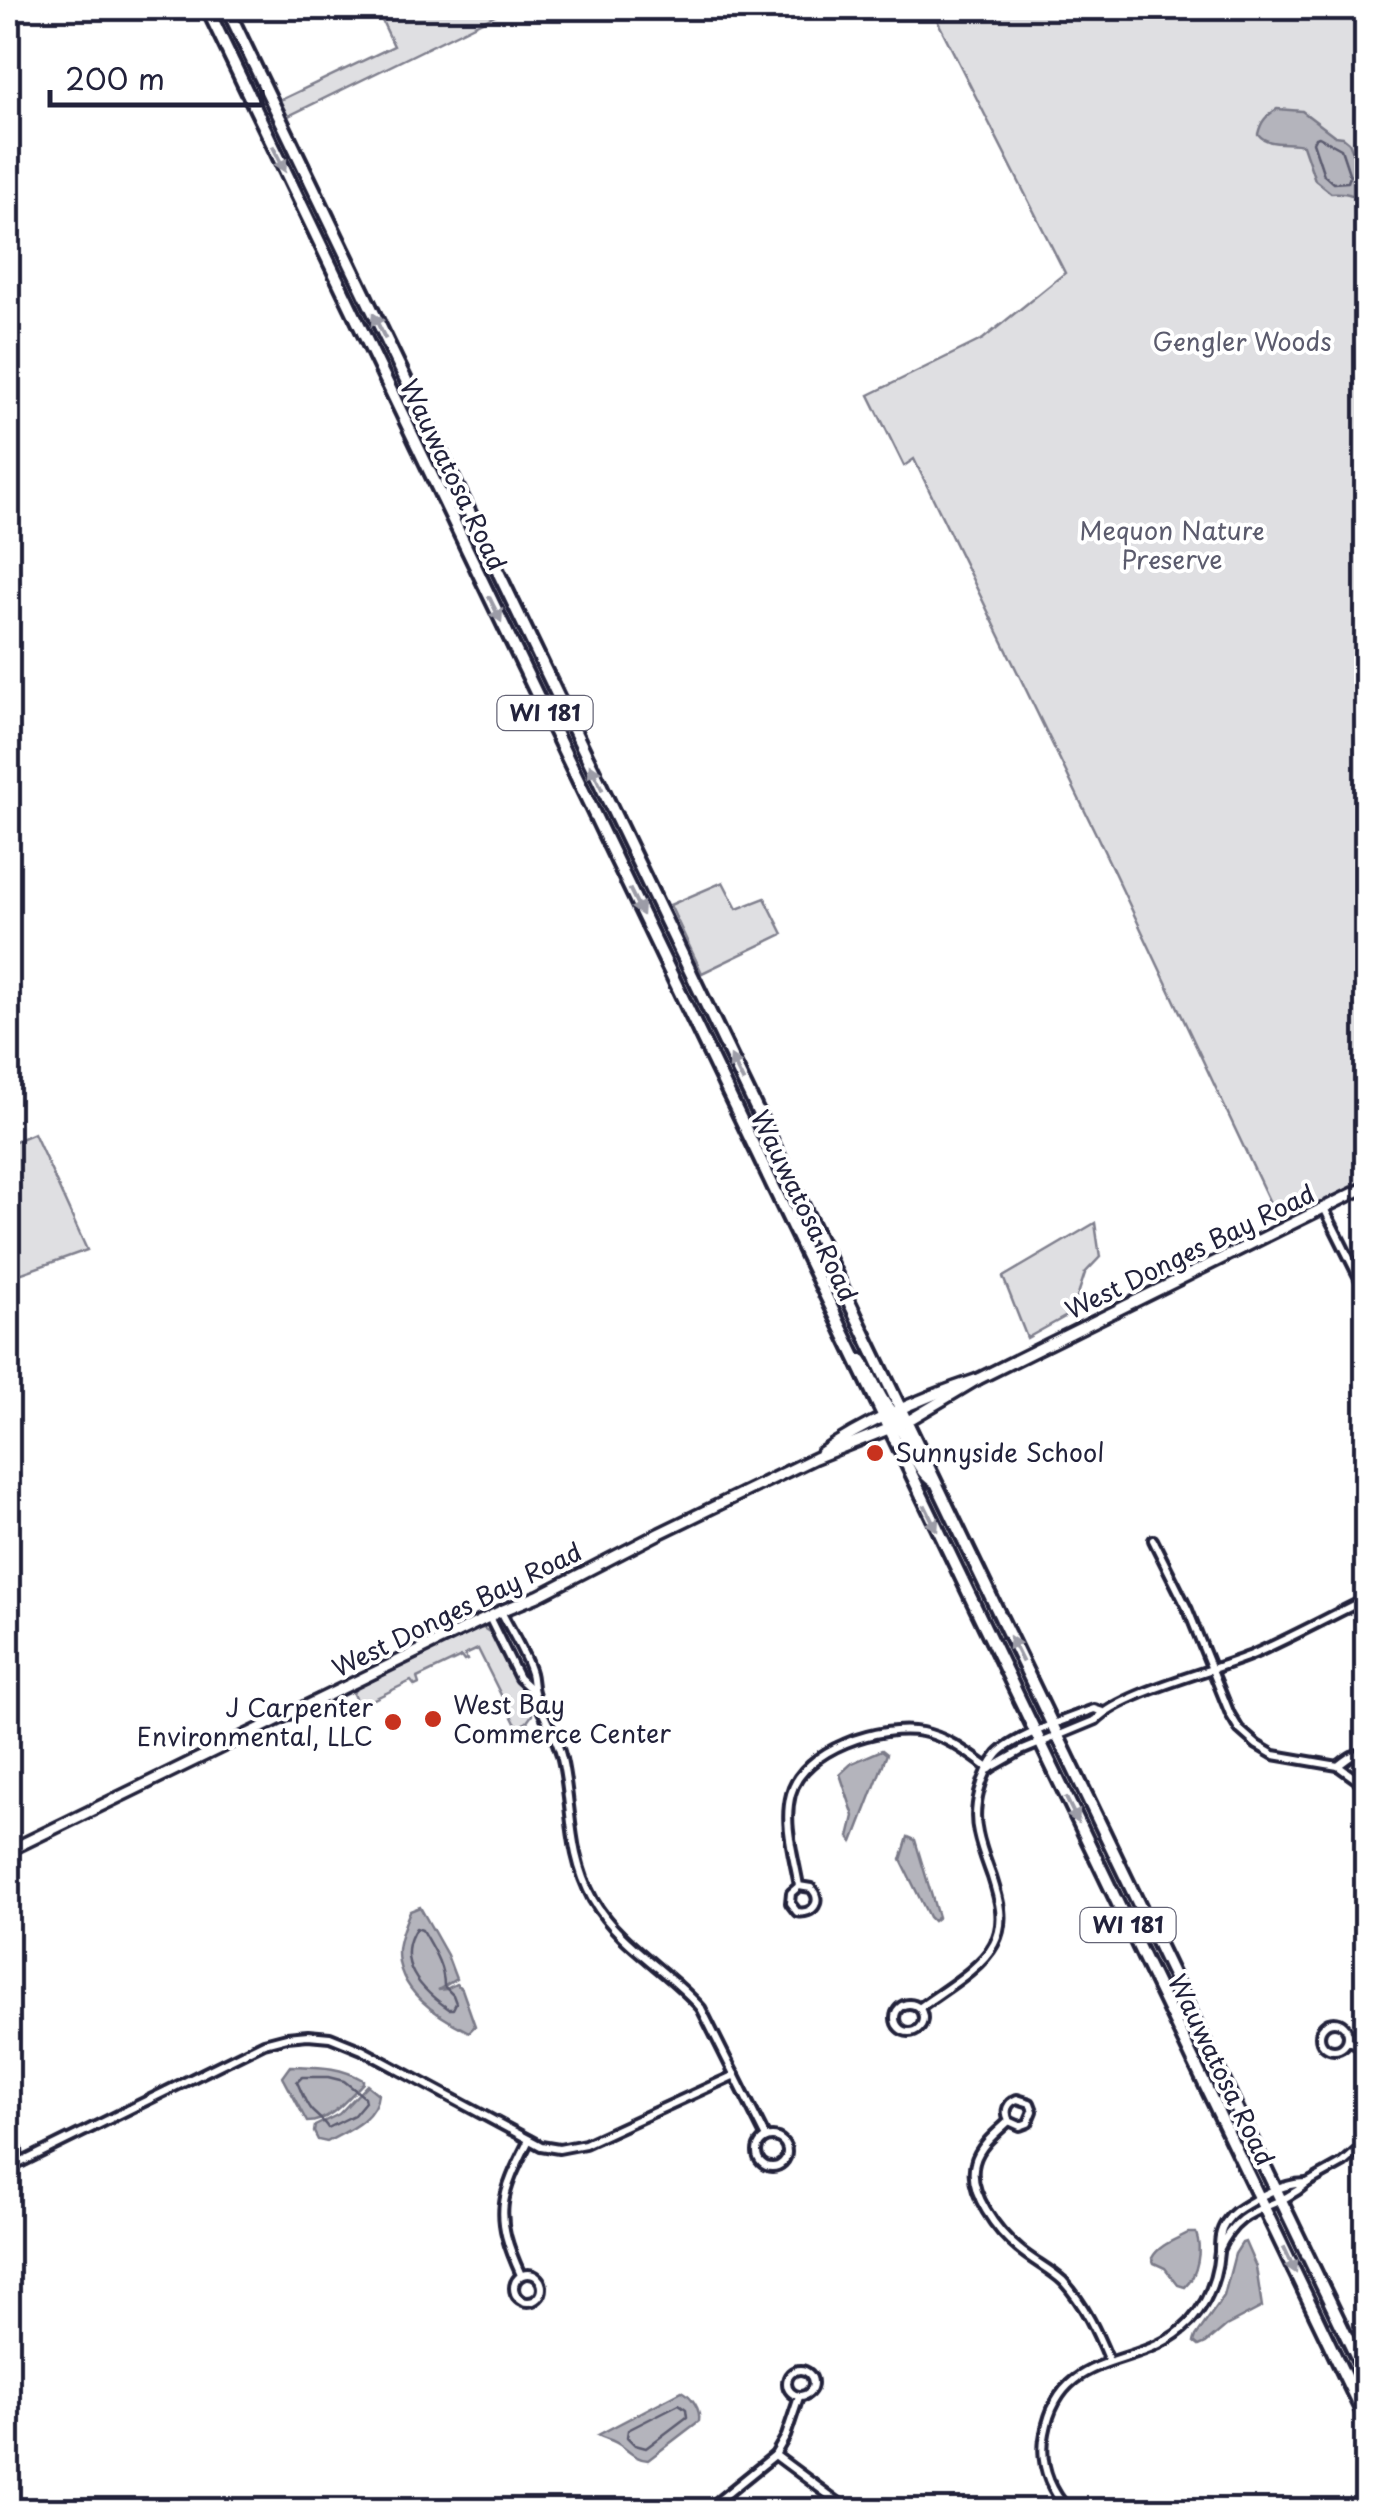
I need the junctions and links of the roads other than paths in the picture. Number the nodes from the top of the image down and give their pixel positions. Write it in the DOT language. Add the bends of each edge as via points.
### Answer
graph roads {
  1 [pos="207,8"];
  2 [pos="227,8"];
  3 [pos="1366,1188"];
  4 [pos="1324,1208"];
  5 [pos="1366,1292"];
  6 [pos="978,1379"];
  7 [pos="892,1414"];
  8 [pos="898,1426"];
  9 [pos="815,1458"];
  10 [pos="1153,1540"];
  11 [pos="1366,1599"];
  12 [pos="500,1611"];
  13 [pos="489,1616"];
  14 [pos="1212,1670"];
  15 [pos="534,1692"];
  16 [pos="1056,1731"];
  17 [pos="1038,1739"];
  18 [pos="1366,1754"];
  19 [pos="1338,1766"];
  20 [pos="990,1768"];
  21 [pos="1366,1778"];
  22 [pos="8,1851"];
  23 [pos="799,1886"];
  24 [pos="919,2008"];
  25 [pos="1348,2040"];
  26 [pos="1366,2049"];
  27 [pos="735,2075"];
  28 [pos="1009,2121"];
  29 [pos="8,2129"];
  30 [pos="766,2138"];
  31 [pos="529,2140"];
  32 [pos="1366,2143"];
  33 [pos="8,2156"];
  34 [pos="18,2164"];
  35 [pos="8,2169"];
  36 [pos="1279,2194"];
  37 [pos="1263,2202"];
  38 [pos="521,2275"];
  39 [pos="1109,2362"];
  40 [pos="1366,2377"];
  41 [pos="799,2397"];
  42 [pos="1366,2420"];
  43 [pos="775,2455"];
  44 [pos="707,2510"];
  45 [pos="851,2510"];
  46 [pos="870,2510"];
  47 [pos="1068,2510"];
  1 -- 7 [label="main road, Wauwatosa Road / WI 181, one-way" via="849,1346"];
  7 -- 2 [label="main road, Wauwatosa Road / WI 181, one-way"];
  3 -- 4 [label="street, West Donges Bay Road"];
  4 -- 5 [label="street"];
  4 -- 6 [label="street, West Donges Bay Road"];
  6 -- 7 [label="street, West Donges Bay Road"];
  6 -- 8 [label="street, West Donges Bay Road"];
  7 -- 8 [label="main road"];
  7 -- 8 [label="main road, Wauwatosa Road / WI 181"];
  7 -- 9 [label="street, West Donges Bay Road"];
  8 -- 9 [label="street, West Donges Bay Road"];
  16 -- 8 [label="main road, Wauwatosa Road / WI 181, one-way" via="936,1483"];
  8 -- 17 [label="main road, Wauwatosa Road / WI 181, one-way"];
  9 -- 12 [label="street, West Donges Bay Road"];
  10 -- 14 [label="street"];
  11 -- 14 [label="street"];
  12 -- 13 [label="street, West Donges Bay Road"];
  12 -- 15 [label="street"];
  13 -- 15 [label="street" via="519,1678"];
  13 -- 22 [label="street, West Donges Bay Road"];
  14 -- 16 [label="street"];
  14 -- 19 [label="street" via="1230,1714 1257,1745 1274,1756"];
  15 -- 27 [label="street" via="559,1746 576,1860 593,1900 612,1928 701,2008"];
  16 -- 17 [label="street"];
  16 -- 36 [label="main road, Wauwatosa Road / WI 181"];
  17 -- 20 [label="street" via="1022,1738"];
  17 -- 37 [label="main road, Wauwatosa Road / WI 181, one-way"];
  18 -- 19 [label="street"];
  19 -- 21 [label="street"];
  20 -- 23 [label="street" via="945,1740 901,1730 863,1736 819,1759 803,1772 789,1807"];
  20 -- 24 [label="street" via="976,1818 998,1896 1000,1930 976,1965"];
  23 -- 23 [label="street" via="790,1903 797,1912 809,1912 816,1894"];
  24 -- 24 [label="street" via="900,2008 902,2030 920,2026"];
  25 -- 25 [label="street" via="1338,2022 1320,2032 1328,2049 1338,2050"];
  25 -- 26 [label="street"];
  27 -- 30 [label="street"];
  27 -- 31 [label="street" via="585,2144 558,2149"];
  28 -- 28 [label="street" via="1028,2123 1030,2103 1010,2104"];
  28 -- 39 [label="street" via="975,2163 980,2198 1003,2236 1076,2297"];
  29 -- 34 [label="street"];
  30 -- 30 [label="street" via="758,2156 777,2166 786,2146"];
  31 -- 34 [label="street" via="362,2050 308,2035 264,2043"];
  31 -- 38 [label="street" via="504,2203"];
  32 -- 36 [label="street" via="1296,2193"];
  33 -- 34 [label="street"];
  34 -- 35 [label="street"];
  36 -- 37 [label="street"];
  36 -- 40 [label="main road, Wauwatosa Road / WI 181"];
  37 -- 39 [label="street" via="1226,2221 1210,2293 1190,2322 1157,2345"];
  37 -- 42 [label="main road, Wauwatosa Road / WI 181, one-way"];
  38 -- 38 [label="street" via="514,2282 516,2296 534,2300 540,2281"];
  39 -- 47 [label="street" via="1076,2376 1046,2424 1046,2475"];
  41 -- 41 [label="street" via="813,2383 802,2370 786,2382"];
  41 -- 43 [label="street"];
  43 -- 44 [label="street"];
  43 -- 45 [label="street"];
  45 -- 46 [label="street"];
}
